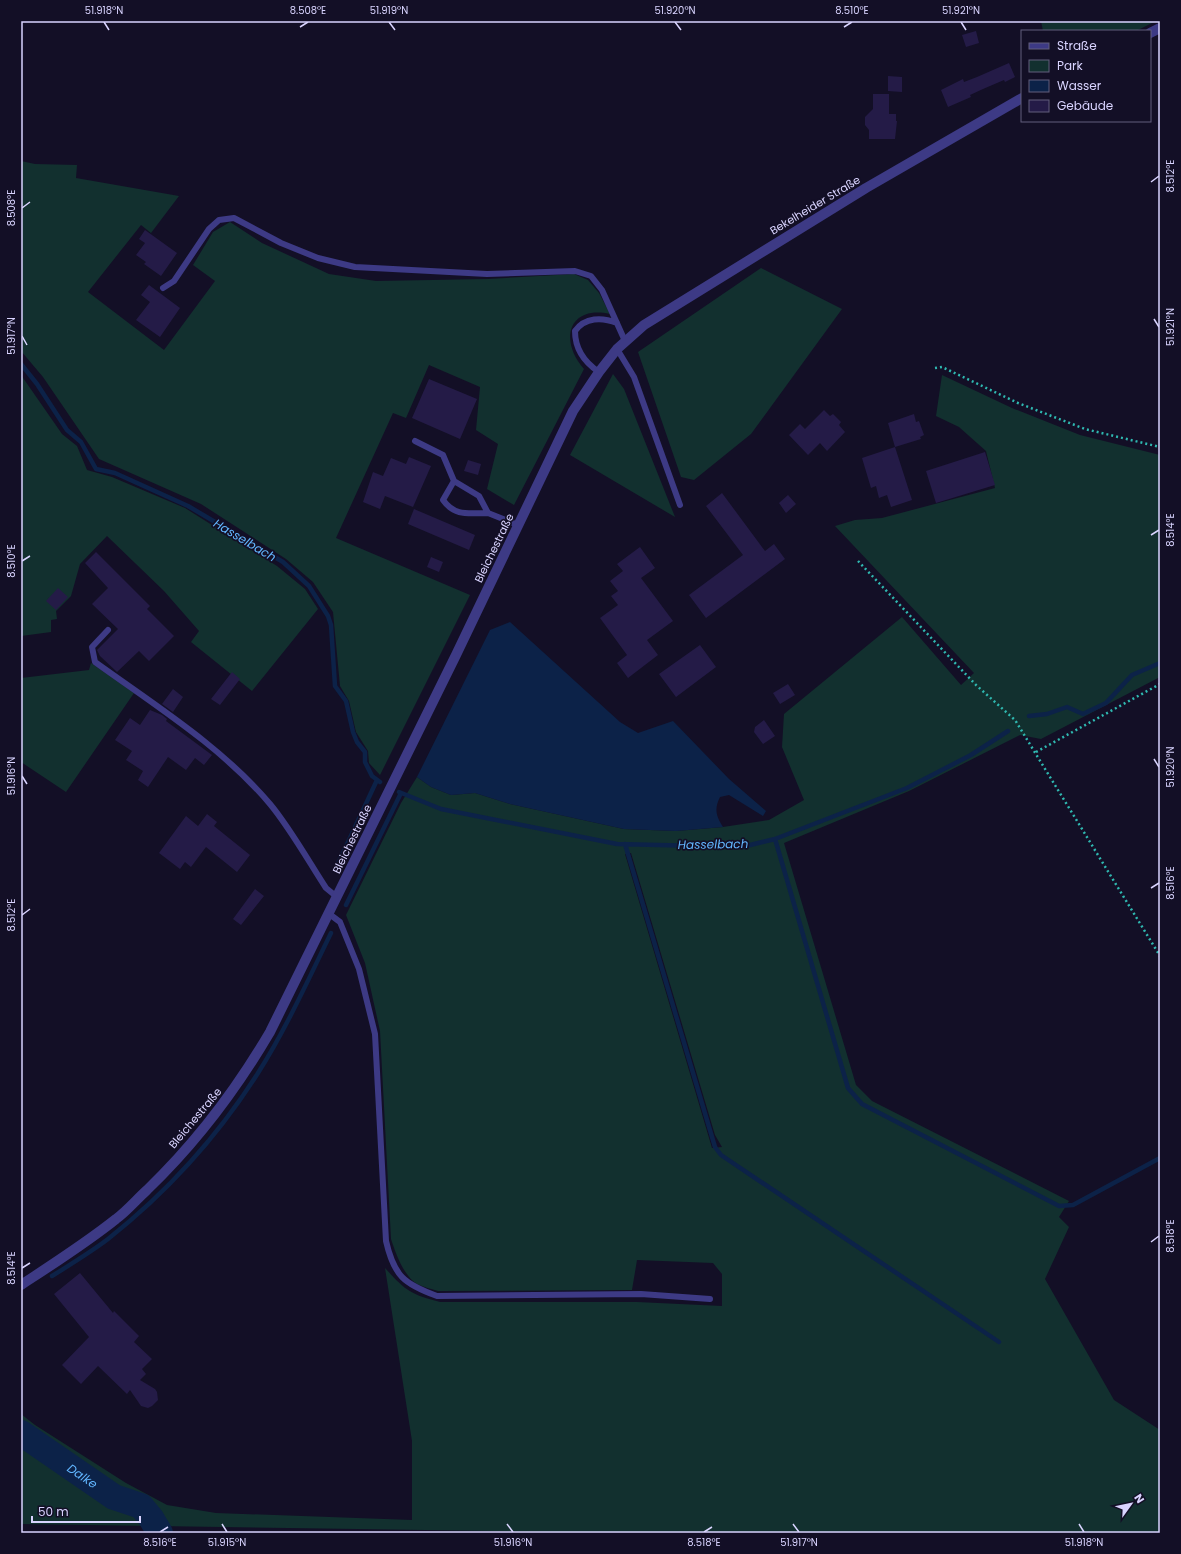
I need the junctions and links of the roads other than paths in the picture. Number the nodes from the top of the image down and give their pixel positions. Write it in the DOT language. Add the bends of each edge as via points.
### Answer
graph roads {
  1 [pos="1160,28"];
  2 [pos="1151,32"];
  3 [pos="1021,99"];
  4 [pos="163,288"];
  5 [pos="617,323"];
  6 [pos="625,341"];
  7 [pos="617,350"];
  8 [pos="599,372"];
  9 [pos="415,441"];
  10 [pos="454,481"];
  11 [pos="680,505"];
  12 [pos="488,513"];
  13 [pos="518,525"];
  14 [pos="108,630"];
  15 [pos="336,897"];
  16 [pos="328,913"];
  17 [pos="21,1285"];
  18 [pos="710,1299"];
  1 -- 2 [label="street"];
  3 -- 6 [label="street, Bekelheider Straße" via="762,251 644,325"];
  4 -- 5 [label="lane" via="174,281 209,229 219,220 234,218 281,243 318,258 354,267 487,274 575,271 591,276 602,290"];
  5 -- 6 [label="lane"];
  5 -- 8 [label="lane" via="596,318 584,322 576,331 577,348 584,359"];
  6 -- 7 [label="street, Bleichestraße"];
  7 -- 8 [label="street, Bleichestraße"];
  7 -- 11 [label="lane" via="634,377"];
  8 -- 13 [label="street, Bleichestraße" via="573,411"];
  9 -- 10 [label="lane" via="443,455"];
  10 -- 12 [label="lane" via="479,496"];
  10 -- 12 [label="lane" via="442,500 449,509 464,513"];
  12 -- 13 [label="lane"];
  13 -- 15 [label="street, Bleichestraße"];
  14 -- 15 [label="lane" via="92,647 96,662 210,746 249,781 271,806 326,888"];
  15 -- 16 [label="street, Bleichestraße"];
  16 -- 17 [label="street, Bleichestraße" via="270,1032 249,1069 224,1104 160,1177 117,1219"];
  16 -- 18 [label="lane" via="340,922 359,969 375,1034 386,1241 390,1258 405,1282 415,1289 437,1296 641,1294"];
}
